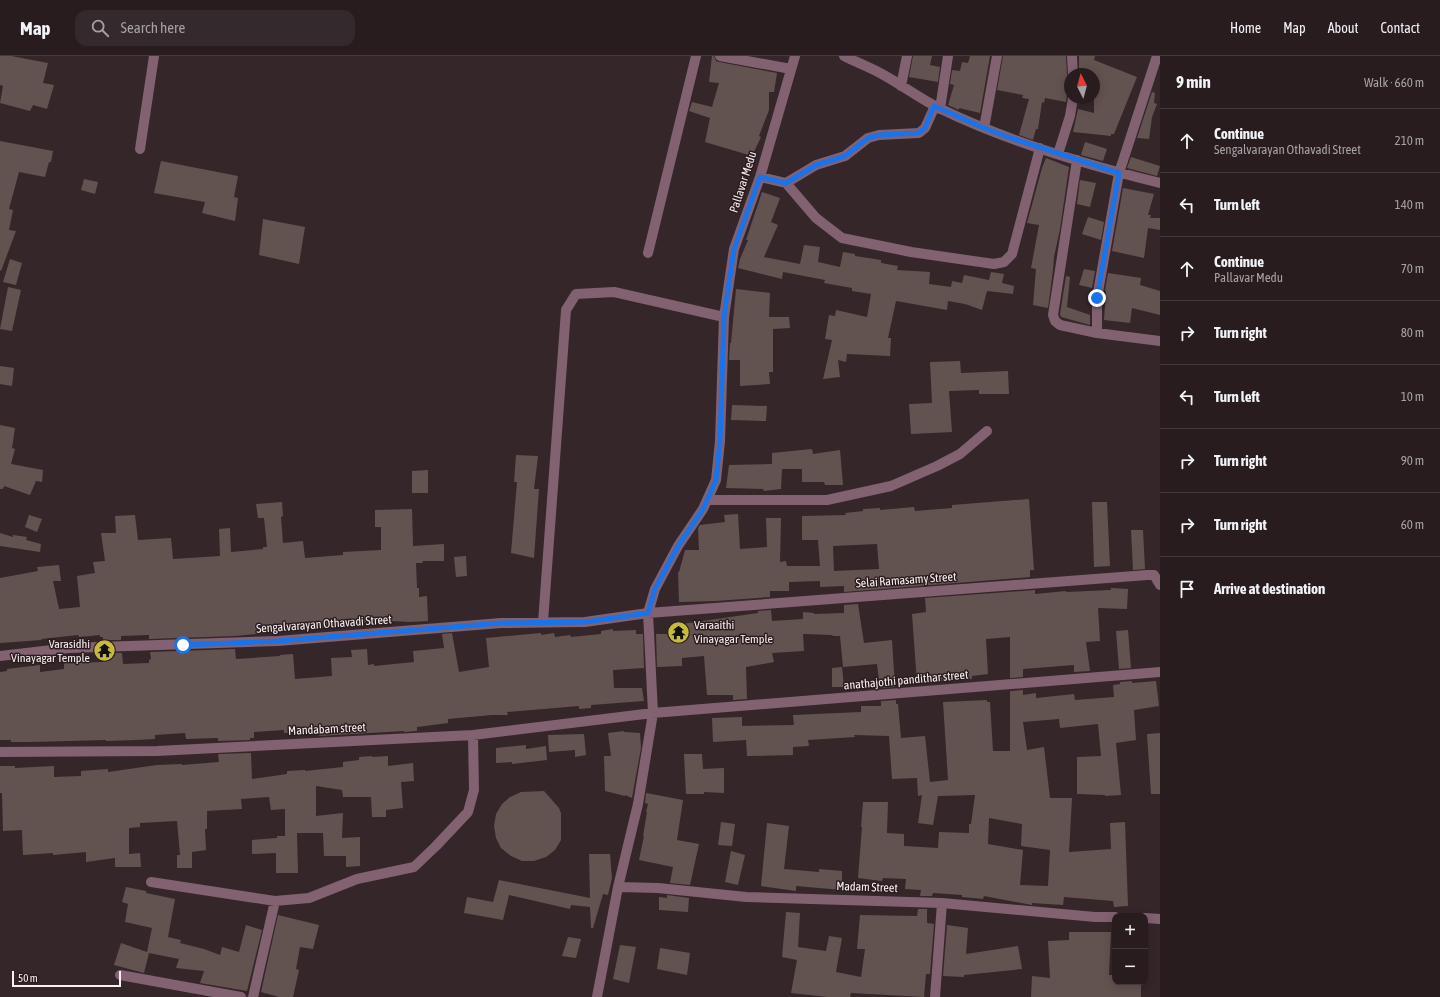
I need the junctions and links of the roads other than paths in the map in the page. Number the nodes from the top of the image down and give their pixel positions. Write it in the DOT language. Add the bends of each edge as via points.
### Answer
graph roads {
  1 [pos="154,56"];
  2 [pos="696,56"];
  3 [pos="720,56"];
  4 [pos="794,56"];
  5 [pos="844,56"];
  6 [pos="907,56"];
  7 [pos="948,56"];
  8 [pos="997,56"];
  9 [pos="1072,56"];
  10 [pos="1157,56"];
  11 [pos="1073,68"];
  12 [pos="791,69"];
  13 [pos="901,86"];
  14 [pos="1072,104"];
  15 [pos="937,107"];
  16 [pos="984,128"];
  17 [pos="1040,148"];
  18 [pos="140,149"];
  19 [pos="1058,154"];
  20 [pos="1077,160"];
  21 [pos="1119,173"];
  22 [pos="760,177"];
  23 [pos="786,183"];
  24 [pos="1160,183"];
  25 [pos="648,253"];
  26 [pos="724,317"];
  27 [pos="1097,334"];
  28 [pos="1160,341"];
  29 [pos="987,431"];
  30 [pos="707,500"];
  31 [pos="1160,585"];
  32 [pos="648,613"];
  33 [pos="543,622"];
  34 [pos="0,656"];
  35 [pos="1160,672"];
  36 [pos="653,713"];
  37 [pos="473,735"];
  38 [pos="0,752"];
  39 [pos="151,882"];
  40 [pos="618,887"];
  41 [pos="275,901"];
  42 [pos="942,903"];
  43 [pos="1112,917"];
  44 [pos="1148,918"];
  45 [pos="1160,919"];
  46 [pos="120,975"];
  47 [pos="241,997"];
  48 [pos="253,997"];
  49 [pos="597,997"];
  50 [pos="935,997"];
  1 -- 18 [label="street"];
  2 -- 25 [label="street"];
  3 -- 12 [label="street"];
  4 -- 12 [label="street, Pallavar Medu"];
  5 -- 13 [label="street"];
  6 -- 13 [label="street"];
  7 -- 15 [label="street"];
  8 -- 16 [label="street"];
  9 -- 11 [label="street"];
  10 -- 21 [label="street"];
  12 -- 22 [label="street, Pallavar Medu"];
  13 -- 15 [label="street"];
  14 -- 19 [label="street"];
  15 -- 16 [label="street"];
  15 -- 23 [label="street" via="925,128 918,133 868,138 845,156 816,165"];
  16 -- 17 [label="street"];
  17 -- 19 [label="street"];
  17 -- 23 [label="street" via="1012,254 1004,262 994,264 911,252 842,238 816,218"];
  19 -- 20 [label="street"];
  20 -- 21 [label="street"];
  20 -- 27 [label="street" via="1053,315 1060,325"];
  21 -- 24 [label="street"];
  21 -- 27 [label="street" via="1097,298"];
  22 -- 23 [label="street"];
  22 -- 26 [label="street, Pallavar Medu" via="734,249"];
  26 -- 30 [label="street, Pallavar Medu" via="720,441 716,480"];
  26 -- 33 [label="street" via="614,292 576,294 566,310"];
  27 -- 28 [label="street"];
  29 -- 30 [label="street" via="960,454 891,486 827,500"];
  30 -- 32 [label="street, Pallavar Medu" via="655,589"];
  31 -- 32 [label="street, Selai Ramasamy Street" via="1154,575 1147,575"];
  32 -- 33 [label="street, Sengalvarayan Othavadi Street" via="585,622"];
  32 -- 36 [label="street, Pallavar Medu"];
  33 -- 34 [label="street, Sengalvarayan Othavadi Street" via="501,623 278,641 69,648"];
  35 -- 36 [label="street, anathajothi pandithar street"];
  36 -- 37 [label="street, Mandabam street"];
  36 -- 40 [label="street, Pallavar Medu" via="638,804"];
  37 -- 38 [label="street, Mandabam street" via="157,751"];
  37 -- 41 [label="street" via="474,790 468,812 414,867 357,879 310,898"];
  39 -- 41 [label="street"];
  40 -- 42 [label="street, Madam Street" via="658,888 746,897"];
  40 -- 49 [label="street, Pallavar Medu"];
  41 -- 48 [label="street"];
  42 -- 43 [label="street, Madam Street"];
  42 -- 50 [label="street"];
  44 -- 45 [label="street"];
  46 -- 47 [label="street"];
}
